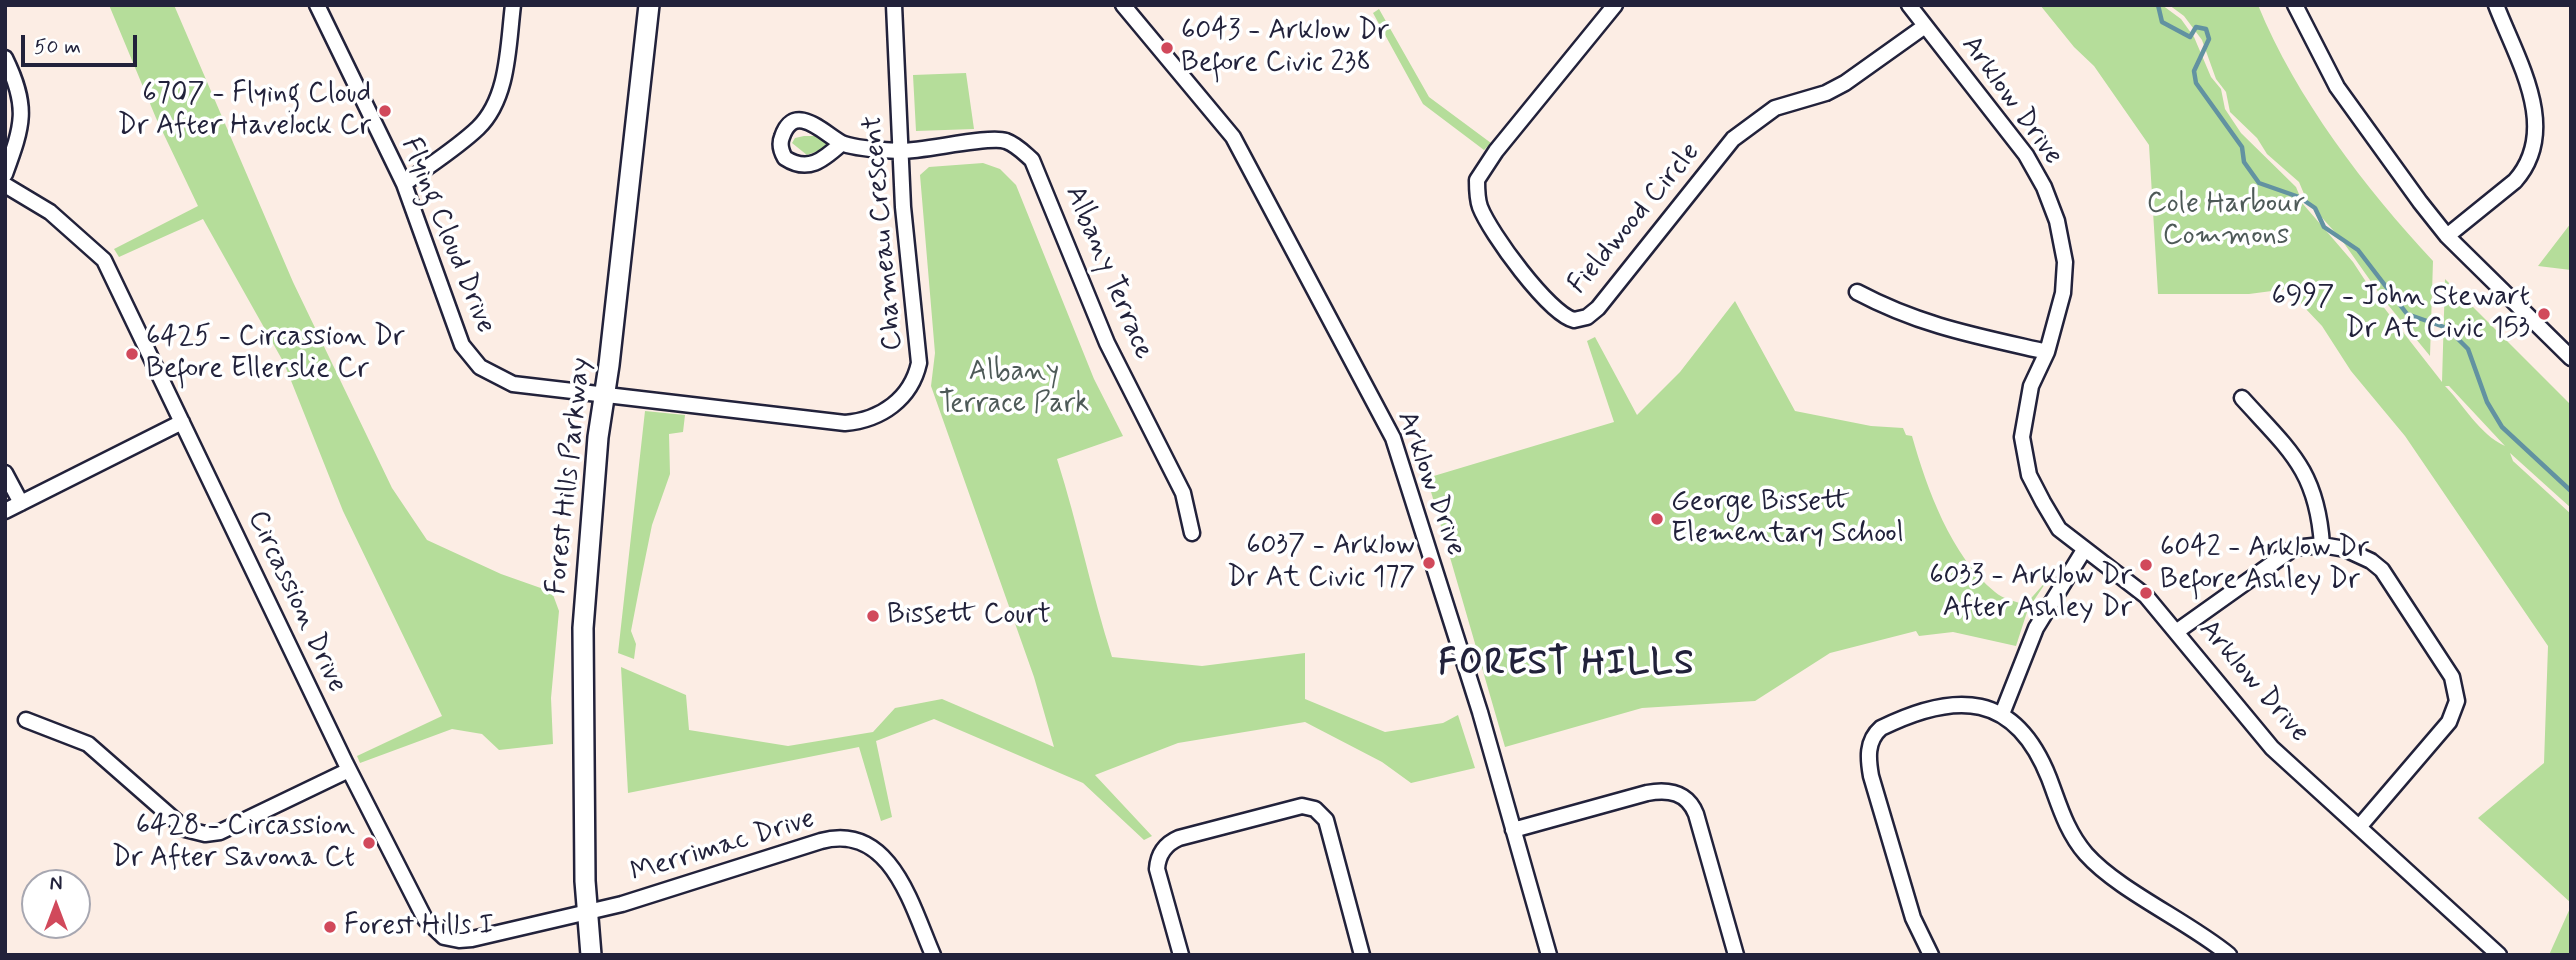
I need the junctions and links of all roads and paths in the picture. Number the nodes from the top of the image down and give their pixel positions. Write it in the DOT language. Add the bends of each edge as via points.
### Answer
graph roads {
  1 [pos="317,5"];
  2 [pos="513,5"];
  3 [pos="649,5"];
  4 [pos="894,5"];
  5 [pos="1123,5"];
  6 [pos="1615,5"];
  7 [pos="1909,5"];
  8 [pos="2295,5"];
  9 [pos="2496,5"];
  10 [pos="1925,26"];
  11 [pos="5,58"];
  12 [pos="841,144"];
  13 [pos="900,151"];
  14 [pos="5,174"];
  15 [pos="404,184"];
  16 [pos="5,185"];
  17 [pos="2447,236"];
  18 [pos="1857,292"];
  19 [pos="2047,352"];
  20 [pos="2571,358"];
  21 [pos="603,394"];
  22 [pos="2242,398"];
  23 [pos="182,422"];
  24 [pos="5,473"];
  25 [pos="20,503"];
  26 [pos="5,511"];
  27 [pos="1192,533"];
  28 [pos="2322,545"];
  29 [pos="2084,550"];
  30 [pos="2176,632"];
  31 [pos="2002,714"];
  32 [pos="26,720"];
  33 [pos="349,770"];
  34 [pos="2360,826"];
  35 [pos="1513,830"];
  36 [pos="587,912"];
  37 [pos="591,955"];
  38 [pos="933,955"];
  39 [pos="1181,955"];
  40 [pos="1362,955"];
  41 [pos="1549,955"];
  42 [pos="1736,955"];
  43 [pos="1931,955"];
  44 [pos="2229,955"];
  45 [pos="2499,955"];
  1 -- 15 [label="street, Flying Cloud Drive"];
  2 -- 15 [label="street" via="504,77 492,109 479,128"];
  3 -- 21 [label="main road, Forest Hills Parkway"];
  4 -- 13 [label="street, Chameau Crescent"];
  5 -- 35 [label="street, Arklow Drive" via="1233,137 1393,438"];
  6 -- 10 [label="street, Fieldwood Circle" via="1477,180 1481,210 1518,265 1552,307 1574,320 1598,308 1733,139 1751,123 1775,108 1845,83"];
  7 -- 10 [label="street, Arklow Drive"];
  8 -- 17 [label="street" via="2337,87"];
  9 -- 17 [label="street" via="2534,106 2533,150 2515,181"];
  10 -- 19 [label="street, Arklow Drive" via="2026,155 2049,198 2065,272"];
  11 -- 14 [label="street" via="20,91 23,116"];
  12 -- 13 [label="street, Albany Terrace"];
  13 -- 21 [label="street, Chameau Crescent" via="919,357 915,379 894,405 869,419 845,423"];
  13 -- 27 [label="street, Albany Terrace" via="1003,140 1032,160 1107,343 1184,493"];
  15 -- 21 [label="street, Flying Cloud Drive" via="456,333 473,360 490,375 513,384"];
  16 -- 23 [label="street, Circassion Drive" via="50,212 104,260"];
  17 -- 20 [label="street"];
  18 -- 19 [label="street" via="1925,323"];
  19 -- 29 [label="street, Arklow Drive" via="2031,386 2022,437 2034,484 2059,529"];
  21 -- 36 [label="main road, Forest Hills Parkway" via="582,648"];
  22 -- 28 [label="street" via="2300,462 2320,511"];
  23 -- 25 [label="street"];
  23 -- 33 [label="street, Circassion Drive"];
  24 -- 25 [label="street"];
  25 -- 26 [label="street"];
  28 -- 30 [label="street" via="2289,550"];
  28 -- 34 [label="street" via="2355,552 2382,570 2452,677 2457,692 2449,722"];
  29 -- 30 [label="street, Arklow Drive" via="2146,596"];
  29 -- 31 [label="street" via="2036,628"];
  30 -- 34 [label="street, Arklow Drive" via="2257,732"];
  31 -- 43 [label="street" via="1980,705 1947,705 1881,728 1870,745 1871,776 1888,836 1913,918"];
  31 -- 44 [label="street" via="2023,731 2034,748 2065,823 2085,853"];
  32 -- 33 [label="street" via="88,744 180,825 199,834 220,832"];
  33 -- 36 [label="street, Circassion Drive" via="434,931 452,940 472,939"];
  34 -- 45 [label="street, Arklow Drive"];
  35 -- 41 [label="street, Arklow Drive"];
  35 -- 42 [label="street" via="1647,793 1666,790 1682,796 1696,814"];
  36 -- 37 [label="main road, Forest Hills Parkway"];
  36 -- 38 [label="street, Merrimac Drive" via="844,838 878,850 890,864"];
  39 -- 40 [label="street" via="1157,869 1164,848 1180,838 1306,806 1326,820"];
}
